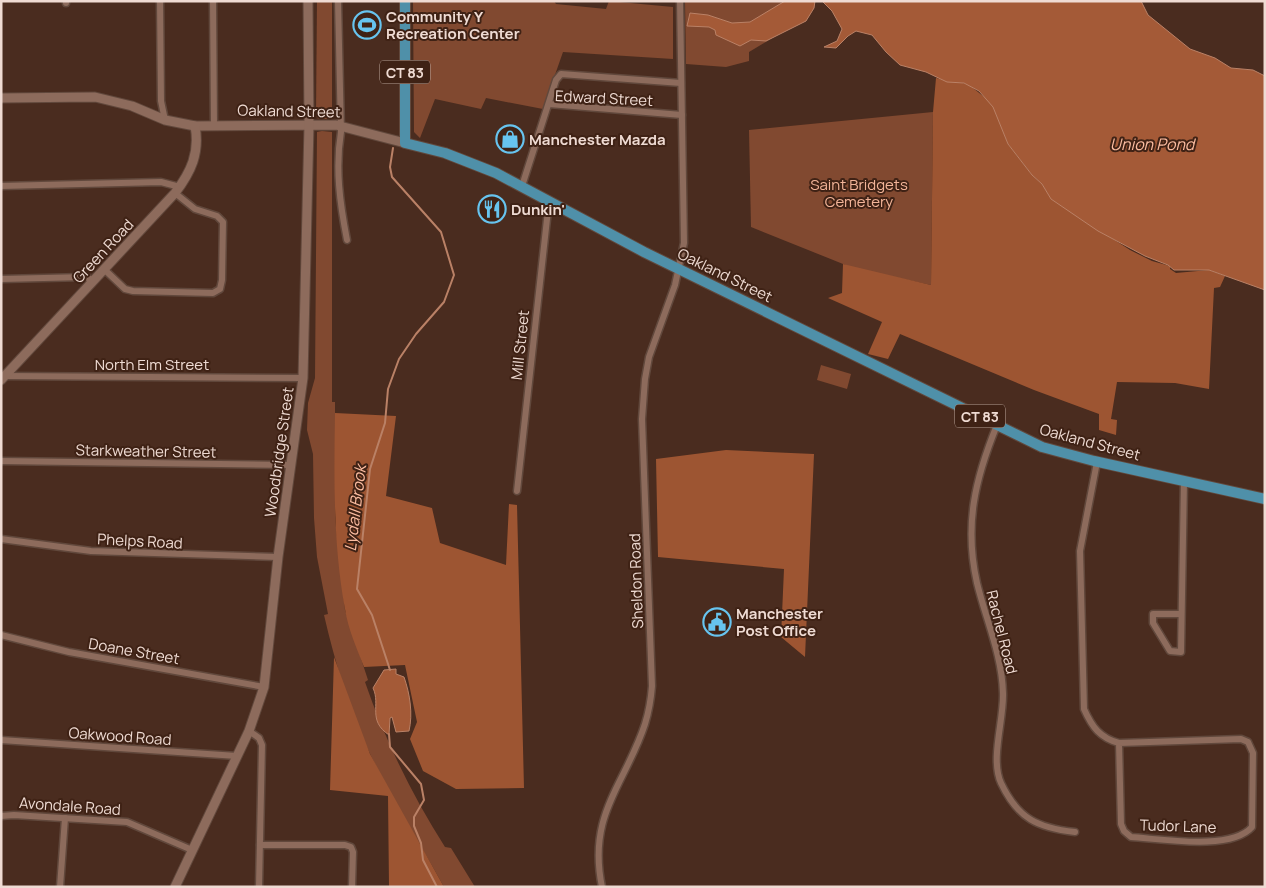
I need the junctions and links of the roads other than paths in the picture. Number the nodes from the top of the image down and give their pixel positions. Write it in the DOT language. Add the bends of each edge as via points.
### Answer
graph roads {
  1 [pos="160,1"];
  2 [pos="213,1"];
  3 [pos="308,1"];
  4 [pos="338,1"];
  5 [pos="405,1"];
  6 [pos="680,1"];
  7 [pos="681,83"];
  8 [pos="1,98"];
  9 [pos="550,104"];
  10 [pos="682,115"];
  11 [pos="165,120"];
  12 [pos="309,125"];
  13 [pos="195,126"];
  14 [pos="214,126"];
  15 [pos="340,126"];
  16 [pos="405,143"];
  17 [pos="1,186"];
  18 [pos="522,186"];
  19 [pos="178,190"];
  20 [pos="549,201"];
  21 [pos="347,240"];
  22 [pos="680,269"];
  23 [pos="105,270"];
  24 [pos="1,279"];
  25 [pos="94,281"];
  26 [pos="2,377"];
  27 [pos="303,378"];
  28 [pos="997,425"];
  29 [pos="1,461"];
  30 [pos="1097,462"];
  31 [pos="291,465"];
  32 [pos="1184,481"];
  33 [pos="517,491"];
  34 [pos="1265,499"];
  35 [pos="1,539"];
  36 [pos="278,557"];
  37 [pos="1181,614"];
  38 [pos="1,635"];
  39 [pos="264,687"];
  40 [pos="249,732"];
  41 [pos="1,740"];
  42 [pos="1120,743"];
  43 [pos="237,756"];
  44 [pos="1,816"];
  45 [pos="65,818"];
  46 [pos="1075,832"];
  47 [pos="260,845"];
  48 [pos="192,850"];
  49 [pos="60,887"];
  50 [pos="175,887"];
  51 [pos="259,887"];
  52 [pos="352,887"];
  53 [pos="602,887"];
  1 -- 11 [label="street" via="161,101"];
  2 -- 14 [label="street"];
  3 -- 12 [label="main road, Woodbridge Street"];
  4 -- 15 [label="street"];
  5 -- 16 [label="main road, CT 83"];
  6 -- 7 [label="street, Sheldon Road"];
  7 -- 9 [label="street" via="561,74 556,80"];
  7 -- 10 [label="street, Sheldon Road"];
  8 -- 11 [label="main road, Oakland Street" via="95,97 132,106"];
  9 -- 10 [label="street, Edward Street"];
  9 -- 18 [label="street, Edward Street"];
  10 -- 22 [label="street, Sheldon Road" via="684,243"];
  11 -- 13 [label="main road, Oakland Street"];
  12 -- 14 [label="main road, Oakland Street"];
  12 -- 15 [label="main road, Oakland Street"];
  12 -- 27 [label="main road, Woodbridge Street"];
  13 -- 14 [label="main road, Oakland Street"];
  13 -- 19 [label="main road, Green Road" via="194,163"];
  15 -- 16 [label="main road, Oakland Street"];
  15 -- 21 [label="street" via="339,198"];
  16 -- 18 [label="main road, Oakland Street / CT 83" via="467,161"];
  17 -- 19 [label="street" via="161,182"];
  18 -- 20 [label="main road, Oakland Street / CT 83"];
  19 -- 23 [label="main road, Green Road"];
  19 -- 23 [label="street" via="195,209 217,216 223,222 220,289 213,293 132,291 125,289"];
  20 -- 22 [label="main road, Oakland Street / CT 83"];
  20 -- 33 [label="street, Mill Street"];
  22 -- 28 [label="main road, Oakland Street / CT 83"];
  22 -- 53 [label="street, Sheldon Road" via="649,357 643,401 652,686 646,723 610,797 603,822 599,864"];
  23 -- 25 [label="main road, Green Road"];
  24 -- 25 [label="street" via="86,277"];
  25 -- 26 [label="main road, Green Road"];
  26 -- 27 [label="street, North Elm Street"];
  27 -- 31 [label="main road, Woodbridge Street"];
  28 -- 30 [label="main road, Oakland Street / CT 83" via="1046,448"];
  28 -- 46 [label="street, Rachel Road" via="977,478 971,526 977,583 1001,668 1003,694 997,767 1001,782 1025,816 1041,827"];
  29 -- 31 [label="street, Starkweather Street"];
  30 -- 32 [label="main road, Oakland Street / CT 83"];
  30 -- 42 [label="street, Tudor Lane" via="1080,551 1084,709 1099,734"];
  31 -- 36 [label="main road, Woodbridge Street"];
  32 -- 34 [label="main road, Oakland Street / CT 83"];
  32 -- 37 [label="street"];
  35 -- 36 [label="street, Phelps Road" via="91,551"];
  36 -- 39 [label="main road, Woodbridge Street"];
  37 -- 37 [label="street" via="1181,652 1170,651 1153,623 1153,614"];
  38 -- 39 [label="street, Doane Street" via="69,652"];
  39 -- 40 [label="main road, Woodbridge Street"];
  40 -- 43 [label="main road, Woodbridge Street"];
  40 -- 47 [label="street" via="259,738 262,745"];
  41 -- 43 [label="street, Oakwood Road"];
  42 -- 42 [label="street, Tudor Lane" via="1121,824 1131,837 1208,842 1246,835 1252,828 1253,753 1248,742 1222,739"];
  43 -- 48 [label="main road, Woodbridge Street"];
  44 -- 45 [label="street, Avondale Road"];
  45 -- 48 [label="street, Avondale Road" via="127,822"];
  45 -- 49 [label="street"];
  47 -- 51 [label="street"];
  47 -- 52 [label="street" via="351,847"];
  48 -- 50 [label="main road, Woodbridge Street"];
}
